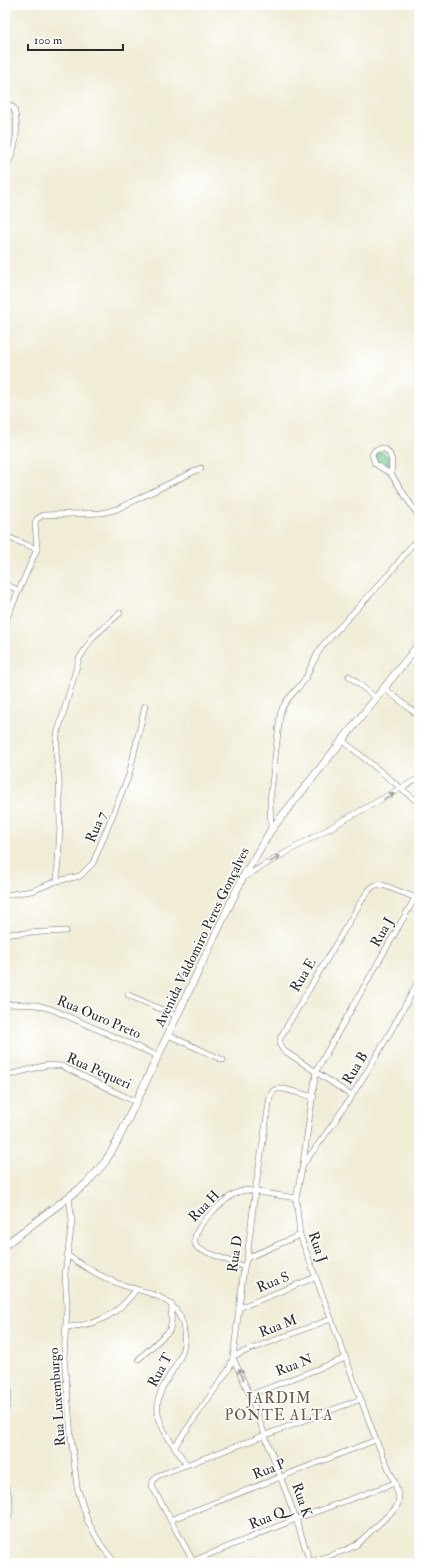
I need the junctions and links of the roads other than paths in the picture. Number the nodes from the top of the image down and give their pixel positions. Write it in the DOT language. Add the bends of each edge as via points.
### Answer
graph roads {
  1 [pos="5,102"];
  2 [pos="5,168"];
  3 [pos="201,468"];
  4 [pos="392,474"];
  5 [pos="419,517"];
  6 [pos="5,536"];
  7 [pos="419,536"];
  8 [pos="37,549"];
  9 [pos="5,584"];
  10 [pos="18,590"];
  11 [pos="120,613"];
  12 [pos="5,622"];
  13 [pos="419,644"];
  14 [pos="349,676"];
  15 [pos="384,688"];
  16 [pos="376,698"];
  17 [pos="145,706"];
  18 [pos="419,716"];
  19 [pos="342,740"];
  20 [pos="419,778"];
  21 [pos="402,788"];
  22 [pos="419,802"];
  23 [pos="270,830"];
  24 [pos="253,859"];
  25 [pos="262,866"];
  26 [pos="242,879"];
  27 [pos="57,881"];
  28 [pos="5,894"];
  29 [pos="417,899"];
  30 [pos="66,931"];
  31 [pos="5,934"];
  32 [pos="419,980"];
  33 [pos="128,996"];
  34 [pos="5,1004"];
  35 [pos="177,1016"];
  36 [pos="168,1035"];
  37 [pos="158,1056"];
  38 [pos="223,1060"];
  39 [pos="316,1071"];
  40 [pos="5,1076"];
  41 [pos="352,1096"];
  42 [pos="314,1097"];
  43 [pos="136,1102"];
  44 [pos="303,1164"];
  45 [pos="255,1192"];
  46 [pos="69,1197"];
  47 [pos="296,1198"];
  48 [pos="300,1235"];
  49 [pos="5,1245"];
  50 [pos="67,1255"];
  51 [pos="247,1258"];
  52 [pos="244,1267"];
  53 [pos="316,1277"];
  54 [pos="136,1290"];
  55 [pos="172,1306"];
  56 [pos="240,1308"];
  57 [pos="331,1318"];
  58 [pos="67,1327"];
  59 [pos="233,1357"];
  60 [pos="346,1358"];
  61 [pos="139,1359"];
  62 [pos="5,1379"];
  63 [pos="6,1391"];
  64 [pos="250,1395"];
  65 [pos="361,1399"];
  66 [pos="5,1411"];
  67 [pos="266,1436"];
  68 [pos="376,1440"];
  69 [pos="175,1446"];
  70 [pos="187,1465"];
  71 [pos="281,1477"];
  72 [pos="395,1484"];
  73 [pos="5,1486"];
  74 [pos="296,1519"];
  75 [pos="170,1520"];
  76 [pos="5,1522"];
  77 [pos="194,1562"];
  78 [pos="115,1563"];
  79 [pos="309,1563"];
  1 -- 2 [label="street" via="14,108 17,122 14,149"];
  3 -- 8 [label="street" via="117,509 102,513 42,515 35,522"];
  4 -- 4 [label="street" via="374,462 372,455 375,450 383,448 390,455 393,462"];
  4 -- 5 [label="street"];
  6 -- 8 [label="street"];
  7 -- 23 [label="street" via="323,646 304,681 283,707 272,786"];
  8 -- 10 [label="street"];
  9 -- 10 [label="street"];
  10 -- 12 [label="street"];
  11 -- 27 [label="street" via="93,637 79,659 57,735 60,826"];
  13 -- 15 [label="street, Avenida Valdomiro Peres Gonçalves"];
  14 -- 16 [label="street"];
  15 -- 16 [label="street, Avenida Valdomiro Peres Gonçalves"];
  15 -- 18 [label="street"];
  16 -- 19 [label="street, Avenida Valdomiro Peres Gonçalves"];
  17 -- 27 [label="street, Rua 7" via="129,775 93,863 80,876"];
  19 -- 21 [label="street"];
  19 -- 23 [label="street, Avenida Valdomiro Peres Gonçalves"];
  20 -- 21 [label="street"];
  21 -- 22 [label="street"];
  25 -- 21 [label="street, one-way"];
  23 -- 24 [label="street, Avenida Valdomiro Peres Gonçalves"];
  24 -- 25 [label="street"];
  24 -- 26 [label="street, Avenida Valdomiro Peres Gonçalves"];
  25 -- 26 [label="street"];
  26 -- 35 [label="street, Avenida Valdomiro Peres Gonçalves"];
  27 -- 28 [label="street, Rua 7" via="32,891"];
  29 -- 39 [label="street, Rua J"];
  29 -- 39 [label="street, Rua E" via="383,885 372,886 280,1038 283,1050"];
  30 -- 31 [label="street"];
  32 -- 41 [label="street, Rua B"];
  33 -- 35 [label="street"];
  34 -- 37 [label="street, Rua Ouro Preto" via="36,1005 51,1009"];
  35 -- 36 [label="street, Avenida Valdomiro Peres Gonçalves"];
  36 -- 37 [label="street, Avenida Valdomiro Peres Gonçalves"];
  36 -- 38 [label="street"];
  37 -- 43 [label="street, Avenida Valdomiro Peres Gonçalves"];
  39 -- 41 [label="street, Rua E"];
  39 -- 42 [label="street, Rua J"];
  40 -- 43 [label="street, Rua Pequeri" via="47,1065 62,1066"];
  41 -- 44 [label="street, Rua B"];
  42 -- 44 [label="street, Rua J"];
  42 -- 45 [label="street, Rua D" via="284,1089 273,1092"];
  43 -- 46 [label="street, Avenida Valdomiro Peres Gonçalves" via="117,1142 97,1172"];
  44 -- 47 [label="street, Rua J"];
  45 -- 47 [label="street, Rua H"];
  45 -- 51 [label="street, Rua D"];
  45 -- 52 [label="street, Rua H" via="246,1190 231,1196 208,1218 194,1237 194,1244 199,1249"];
  46 -- 49 [label="street, Avenida Valdomiro Peres Gonçalves"];
  46 -- 50 [label="street, Rua Luxemburgo" via="72,1221"];
  47 -- 48 [label="street, Rua J"];
  48 -- 51 [label="street"];
  48 -- 53 [label="street, Rua J"];
  50 -- 54 [label="street, Rua T" via="106,1278"];
  50 -- 58 [label="street, Rua Luxemburgo" via="64,1274"];
  51 -- 52 [label="street, Rua D"];
  52 -- 56 [label="street, Rua D"];
  53 -- 56 [label="street, Rua S"];
  53 -- 57 [label="street, Rua J"];
  54 -- 55 [label="street, Rua T" via="158,1297"];
  54 -- 58 [label="street" via="117,1311 102,1320 89,1325"];
  55 -- 61 [label="street, Rua T" via="170,1330"];
  55 -- 69 [label="street, Rua T" via="183,1323 186,1340 180,1360 160,1391 158,1414"];
  56 -- 59 [label="street, Rua D"];
  57 -- 59 [label="street, Rua M"];
  57 -- 60 [label="street, Rua J"];
  58 -- 78 [label="street, Rua Luxemburgo" via="64,1357 77,1487 88,1522"];
  64 -- 59 [label="street, Rua K, one-way"];
  59 -- 69 [label="street, Rua D" via="229,1369"];
  60 -- 64 [label="street, Rua N"];
  60 -- 65 [label="street, Rua J"];
  62 -- 63 [label="street"];
  63 -- 66 [label="street"];
  64 -- 67 [label="street, Rua K"];
  65 -- 67 [label="street"];
  65 -- 68 [label="street, Rua J"];
  67 -- 70 [label="street"];
  67 -- 71 [label="street, Rua K"];
  68 -- 71 [label="street, Rua P"];
  68 -- 72 [label="street, Rua J"];
  69 -- 70 [label="street, Rua T"];
  70 -- 75 [label="street" via="157,1476 153,1481 152,1486"];
  71 -- 74 [label="street, Rua K"];
  71 -- 75 [label="street, Rua P"];
  72 -- 74 [label="street, Rua Q"];
  72 -- 79 [label="street, Rua J" via="400,1498 398,1504 366,1537 346,1550"];
  73 -- 76 [label="street" via="10,1512"];
  74 -- 77 [label="street, Rua Q"];
  74 -- 79 [label="street, Rua K"];
  75 -- 77 [label="street"];
}
